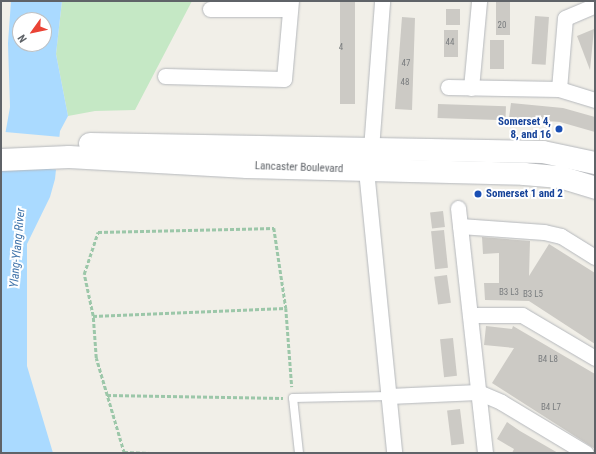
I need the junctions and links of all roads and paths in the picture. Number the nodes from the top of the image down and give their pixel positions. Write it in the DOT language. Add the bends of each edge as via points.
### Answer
graph roads {
  1 [pos="382,1"];
  2 [pos="479,1"];
  3 [pos="290,5"];
  4 [pos="595,5"];
  5 [pos="210,9"];
  6 [pos="165,76"];
  7 [pos="448,87"];
  8 [pos="471,88"];
  9 [pos="559,89"];
  10 [pos="595,100"];
  11 [pos="1,145"];
  12 [pos="71,150"];
  13 [pos="1,160"];
  14 [pos="369,160"];
  15 [pos="595,163"];
  16 [pos="595,188"];
  17 [pos="458,208"];
  18 [pos="460,226"];
  19 [pos="595,257"];
  20 [pos="286,308"];
  21 [pos="470,315"];
  22 [pos="93,316"];
  23 [pos="595,358"];
  24 [pos="478,392"];
  25 [pos="107,395"];
  26 [pos="389,396"];
  27 [pos="293,398"];
  28 [pos="124,452"];
  29 [pos="150,453"];
  30 [pos="299,453"];
  31 [pos="394,453"];
  32 [pos="485,453"];
  33 [pos="586,453"];
  1 -- 14 [label="street"];
  2 -- 8 [label="street"];
  3 -- 5 [label="street"];
  3 -- 6 [label="street" via="284,79"];
  4 -- 9 [label="street" via="565,18"];
  7 -- 8 [label="street"];
  8 -- 9 [label="street"];
  9 -- 10 [label="street"];
  11 -- 12 [label="main road, Lancaster Boulevard"];
  12 -- 13 [label="main road, Lancaster Boulevard"];
  12 -- 14 [label="main road, Lancaster Boulevard"];
  14 -- 15 [label="main road, Lancaster Boulevard" via="543,152"];
  14 -- 16 [label="main road, Lancaster Boulevard" via="560,177"];
  14 -- 26 [label="street"];
  17 -- 18 [label="street"];
  18 -- 19 [label="street" via="544,232 561,236"];
  18 -- 21 [label="street"];
  20 -- 22 [label="path"];
  20 -- 22 [label="path" via="274,228 98,232 84,274"];
  20 -- 27 [label="path"];
  21 -- 23 [label="street" via="522,315"];
  21 -- 24 [label="street"];
  22 -- 25 [label="path" via="96,358"];
  24 -- 26 [label="street"];
  24 -- 32 [label="street"];
  24 -- 33 [label="street" via="501,402"];
  25 -- 27 [label="path"];
  25 -- 28 [label="path"];
  26 -- 27 [label="lane"];
  26 -- 31 [label="street"];
  27 -- 30 [label="lane"];
  28 -- 29 [label="path"];
}
